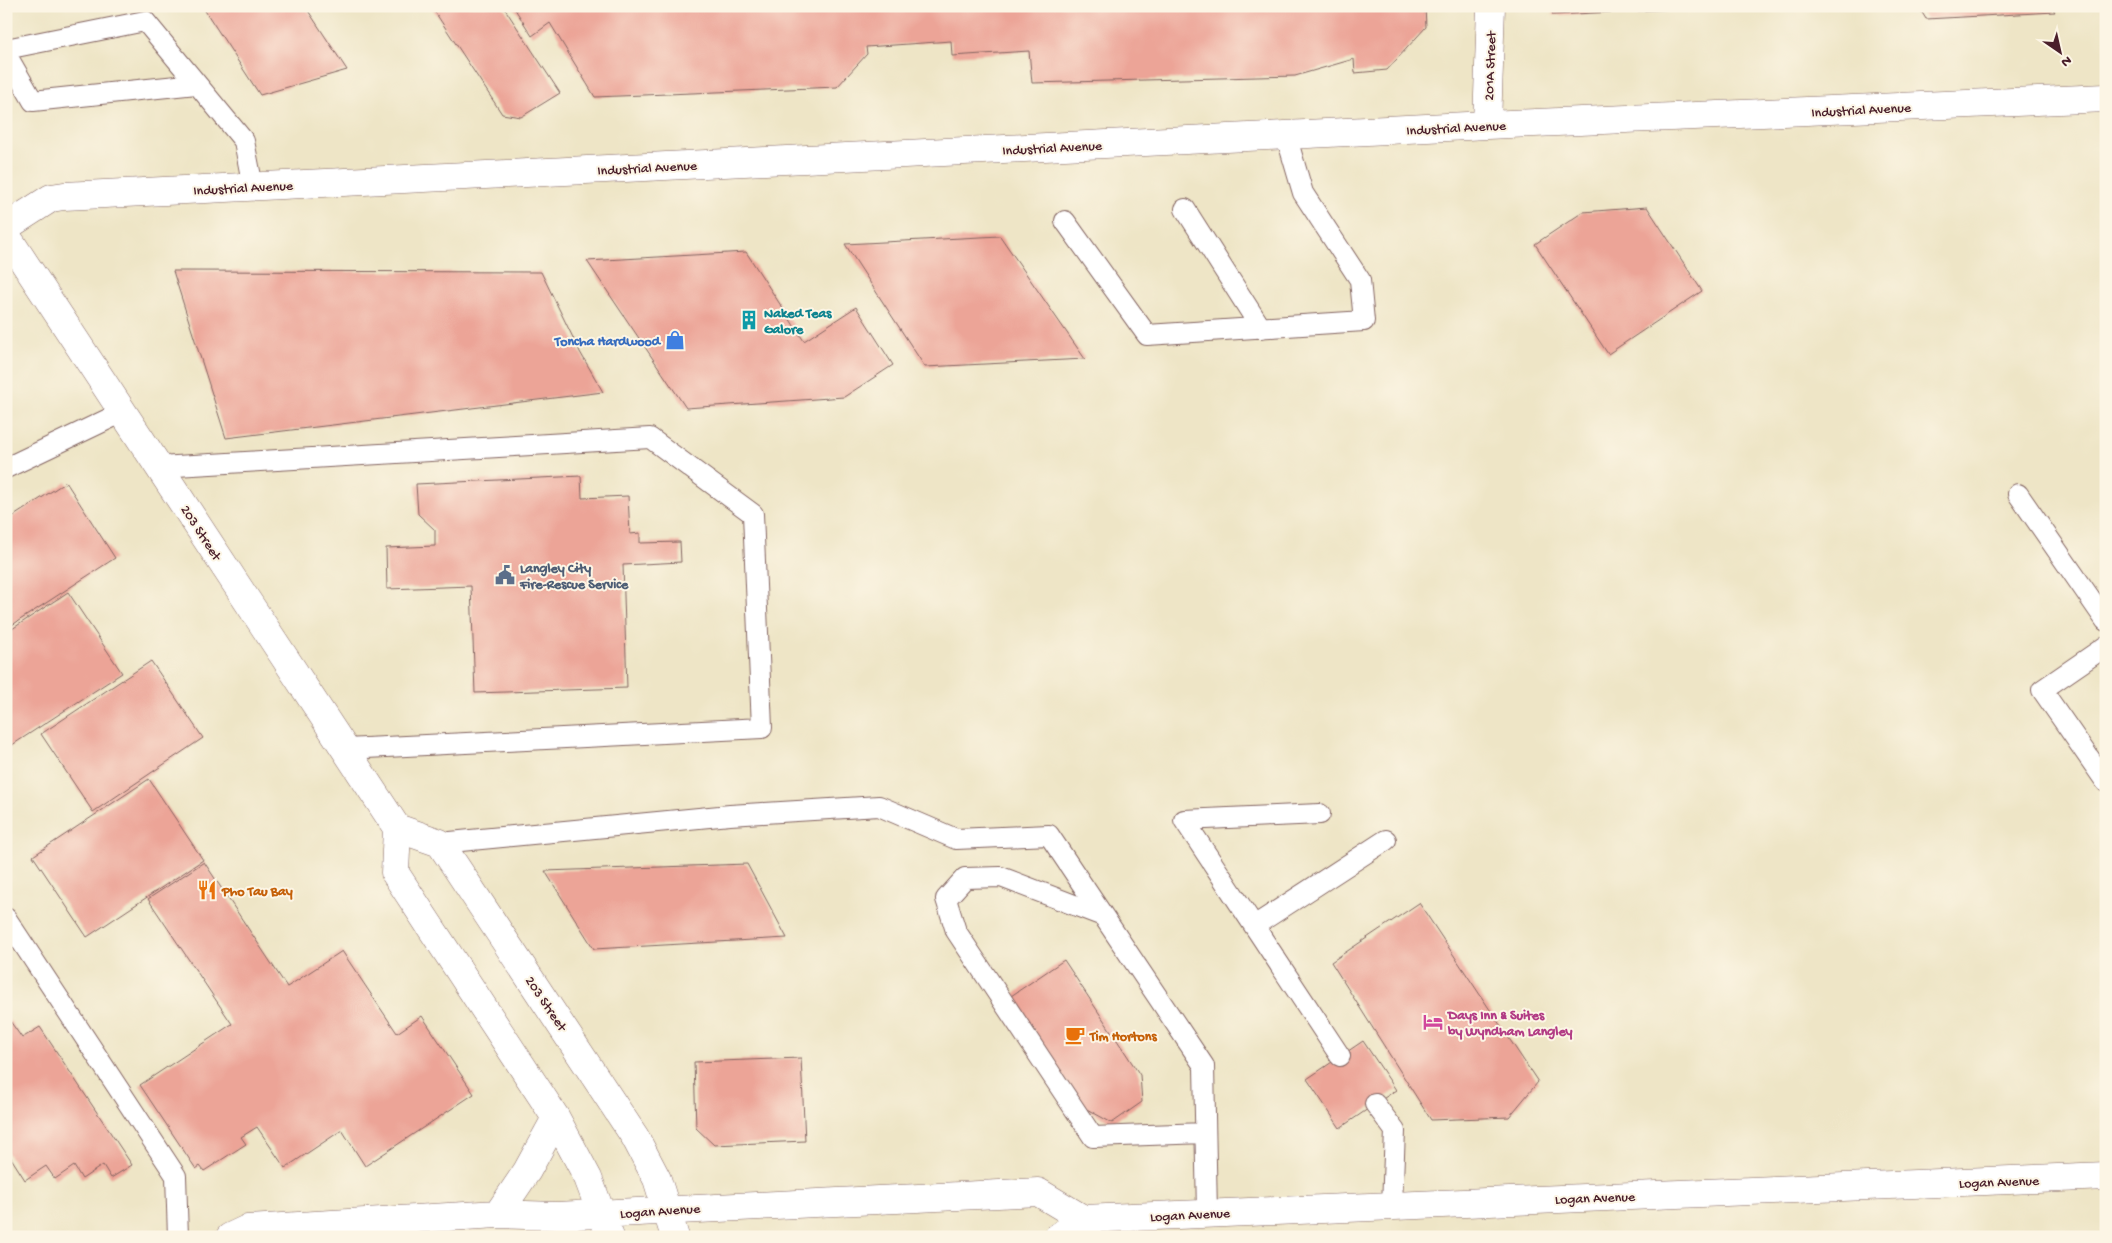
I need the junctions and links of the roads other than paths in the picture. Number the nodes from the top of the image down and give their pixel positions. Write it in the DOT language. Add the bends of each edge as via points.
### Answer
graph roads {
  1 [pos="1491,6"];
  2 [pos="6,49"];
  3 [pos="6,54"];
  4 [pos="196,84"];
  5 [pos="2106,98"];
  6 [pos="1487,125"];
  7 [pos="1286,135"];
  8 [pos="253,187"];
  9 [pos="1185,209"];
  10 [pos="1065,221"];
  11 [pos="6,227"];
  12 [pos="6,235"];
  13 [pos="1261,328"];
  14 [pos="123,412"];
  15 [pos="159,467"];
  16 [pos="6,468"];
  17 [pos="2018,494"];
  18 [pos="2106,621"];
  19 [pos="2106,646"];
  20 [pos="346,749"];
  21 [pos="2106,782"];
  22 [pos="1320,814"];
  23 [pos="396,828"];
  24 [pos="1386,840"];
  25 [pos="440,844"];
  26 [pos="1103,916"];
  27 [pos="6,918"];
  28 [pos="1254,926"];
  29 [pos="1340,1056"];
  30 [pos="1375,1104"];
  31 [pos="556,1118"];
  32 [pos="1205,1134"];
  33 [pos="2106,1176"];
  34 [pos="1392,1205"];
  35 [pos="666,1209"];
  36 [pos="1207,1213"];
  37 [pos="498,1214"];
  38 [pos="1083,1219"];
  39 [pos="606,1225"];
  40 [pos="178,1237"];
  41 [pos="230,1237"];
  42 [pos="675,1237"];
  43 [pos="1058,1237"];
  1 -- 6 [label="main road, 201A Street"];
  2 -- 4 [label="lane" via="145,21"];
  3 -- 4 [label="lane" via="33,101"];
  4 -- 8 [label="lane" via="244,141"];
  5 -- 6 [label="main road, Industrial Avenue"];
  6 -- 7 [label="main road, Industrial Avenue"];
  7 -- 8 [label="main road, Industrial Avenue"];
  7 -- 13 [label="lane" via="1303,193 1360,280 1364,321"];
  8 -- 11 [label="main road, Industrial Avenue" via="51,198"];
  9 -- 13 [label="lane"];
  10 -- 13 [label="lane" via="1147,335"];
  12 -- 14 [label="main road, 203 Street"];
  14 -- 15 [label="main road, 203 Street"];
  14 -- 16 [label="lane"];
  15 -- 20 [label="main road, 203 Street"];
  15 -- 20 [label="lane" via="650,438 753,514 762,728"];
  17 -- 18 [label="lane"];
  19 -- 21 [label="lane" via="2042,690"];
  20 -- 23 [label="main road, 203 Street"];
  22 -- 28 [label="lane" via="1184,820"];
  23 -- 25 [label="main road"];
  23 -- 31 [label="main road" via="395,873"];
  24 -- 28 [label="lane"];
  25 -- 26 [label="lane" via="730,815 879,806 956,840 1048,835"];
  25 -- 35 [label="main road, 203 Street" via="635,1137 657,1179"];
  26 -- 32 [label="lane" via="1204,1066"];
  26 -- 32 [label="lane" via="1001,877 965,878 946,900 956,932 1093,1137"];
  27 -- 40 [label="lane" via="176,1176"];
  28 -- 29 [label="lane"];
  30 -- 34 [label="lane" via="1395,1131"];
  31 -- 37 [label="main road" via="527,1171"];
  31 -- 39 [label="main road" via="588,1178"];
  32 -- 36 [label="lane"];
  33 -- 34 [label="main road, Logan Avenue"];
  34 -- 36 [label="main road, Logan Avenue"];
  35 -- 38 [label="main road, Logan Avenue" via="1038,1192"];
  35 -- 39 [label="main road, Logan Avenue"];
  35 -- 42 [label="main road, 203 Street"];
  36 -- 38 [label="main road, Logan Avenue"];
  37 -- 39 [label="main road, Logan Avenue" via="557,1216"];
  37 -- 41 [label="main road, Logan Avenue" via="247,1229"];
  38 -- 43 [label="main road"];
}
